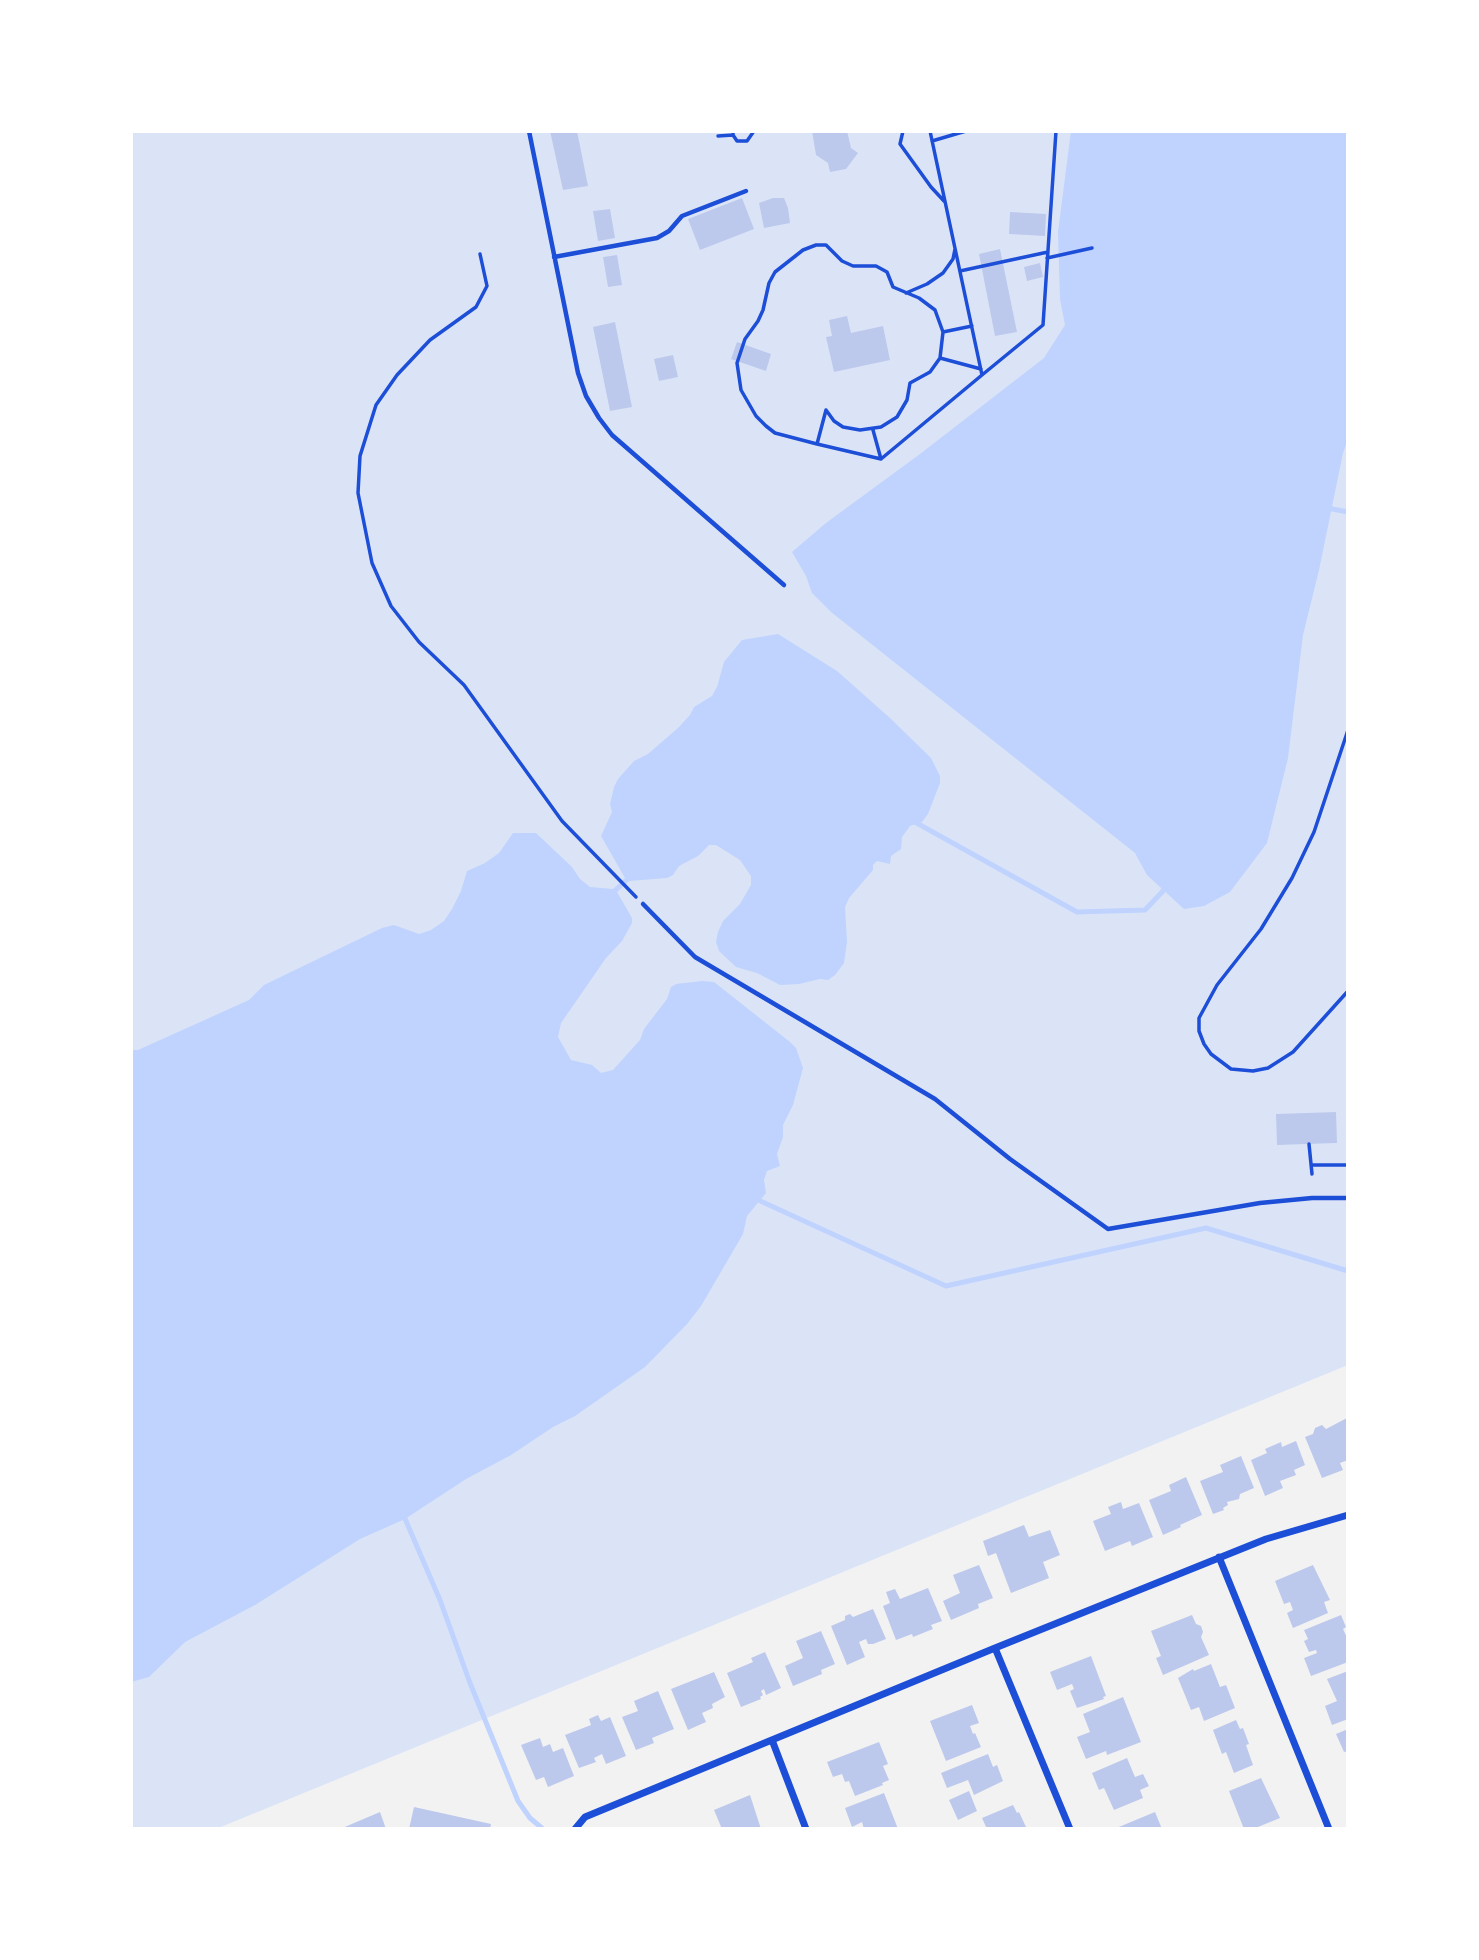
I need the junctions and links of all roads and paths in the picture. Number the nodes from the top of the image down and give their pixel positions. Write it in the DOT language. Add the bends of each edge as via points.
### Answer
graph roads {
  1 [pos="529,131"];
  2 [pos="754,131"];
  3 [pos="903,131"];
  4 [pos="930,131"];
  5 [pos="966,131"];
  6 [pos="1056,131"];
  7 [pos="733,133"];
  8 [pos="719,136"];
  9 [pos="932,141"];
  10 [pos="746,191"];
  11 [pos="944,202"];
  12 [pos="955,247"];
  13 [pos="1092,248"];
  14 [pos="1048,252"];
  15 [pos="480,254"];
  16 [pos="554,257"];
  17 [pos="1048,258"];
  18 [pos="960,271"];
  19 [pos="906,293"];
  20 [pos="972,326"];
  21 [pos="943,332"];
  22 [pos="940,358"];
  23 [pos="981,369"];
  24 [pos="982,375"];
  25 [pos="873,430"];
  26 [pos="817,444"];
  27 [pos="881,459"];
  28 [pos="784,584"];
  29 [pos="1348,730"];
  30 [pos="635,896"];
  31 [pos="643,904"];
  32 [pos="1348,991"];
  33 [pos="1309,1144"];
  34 [pos="1311,1165"];
  35 [pos="1348,1165"];
  36 [pos="1312,1174"];
  37 [pos="1348,1198"];
  38 [pos="1348,1515"];
  39 [pos="1219,1557"];
  40 [pos="995,1647"];
  41 [pos="772,1740"];
  42 [pos="575,1829"];
  43 [pos="806,1829"];
  44 [pos="1070,1829"];
  45 [pos="1329,1829"];
  1 -- 16 [label="lane"];
  2 -- 7 [label="path" via="747,141 737,141"];
  3 -- 11 [label="path" via="900,144"];
  4 -- 9 [label="path"];
  5 -- 9 [label="path"];
  6 -- 14 [label="path"];
  7 -- 8 [label="path"];
  9 -- 11 [label="path"];
  10 -- 16 [label="lane" via="682,216 657,238"];
  11 -- 12 [label="path"];
  12 -- 18 [label="path"];
  12 -- 19 [label="path" via="943,273"];
  13 -- 17 [label="path"];
  14 -- 17 [label="path"];
  14 -- 18 [label="path"];
  15 -- 30 [label="path" via="488,286 476,307 430,340 376,405 360,456 358,493 372,564 391,606 419,642 464,685 562,821"];
  16 -- 28 [label="lane" via="578,373 599,418 612,435"];
  17 -- 24 [label="path" via="1043,325"];
  18 -- 20 [label="path"];
  19 -- 21 [label="path" via="935,310"];
  19 -- 26 [label="path" via="893,287 887,272 876,265 853,266 826,245 803,250 775,272 758,321 739,352 741,390 756,416 775,433"];
  20 -- 21 [label="path"];
  20 -- 23 [label="path"];
  21 -- 22 [label="path"];
  22 -- 23 [label="path"];
  22 -- 25 [label="path" via="930,372 910,383 897,416"];
  23 -- 24 [label="path"];
  24 -- 27 [label="path"];
  25 -- 26 [label="path" via="843,427 826,410"];
  25 -- 27 [label="path"];
  26 -- 27 [label="path"];
  29 -- 32 [label="path" via="1314,832 1292,878 1262,929 1211,996 1199,1018 1199,1031 1212,1054 1231,1069 1268,1068 1293,1052"];
  31 -- 37 [label="lane" via="695,957 935,1099 1010,1160 1108,1229 1259,1203"];
  33 -- 34 [label="path"];
  34 -- 35 [label="path"];
  34 -- 36 [label="path"];
  38 -- 39 [label="street"];
  39 -- 40 [label="street"];
  39 -- 45 [label="street"];
  40 -- 41 [label="street"];
  40 -- 44 [label="street"];
  41 -- 42 [label="street" via="585,1817"];
  41 -- 43 [label="street"];
}
